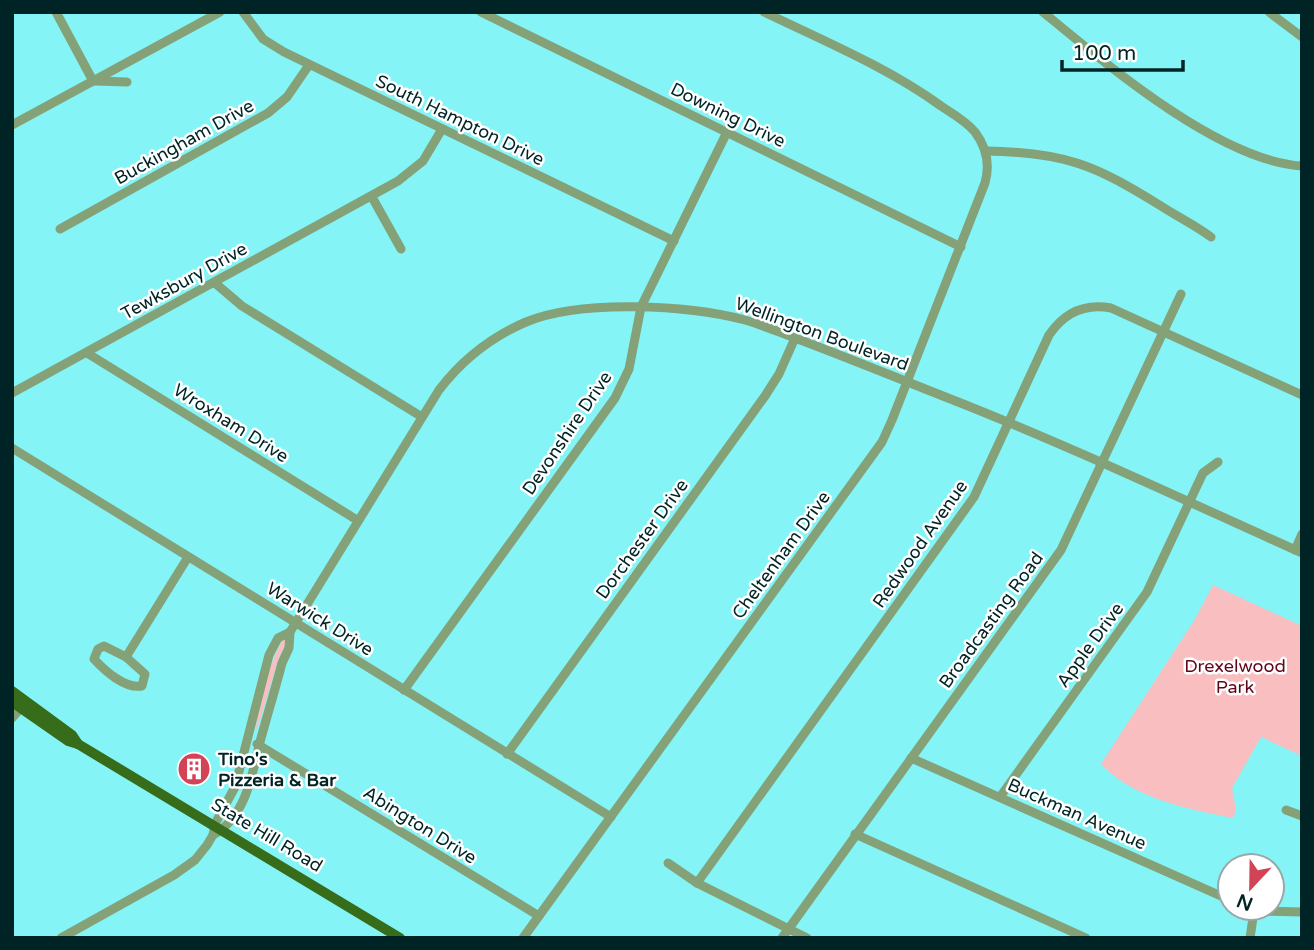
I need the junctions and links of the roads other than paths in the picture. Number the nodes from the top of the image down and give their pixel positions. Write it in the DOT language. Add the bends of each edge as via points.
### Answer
graph roads {
  1 [pos="56,12"];
  2 [pos="219,12"];
  3 [pos="243,12"];
  4 [pos="481,12"];
  5 [pos="764,12"];
  6 [pos="1043,12"];
  7 [pos="1269,12"];
  8 [pos="1302,37"];
  9 [pos="309,65"];
  10 [pos="93,81"];
  11 [pos="127,82"];
  12 [pos="12,125"];
  13 [pos="442,129"];
  14 [pos="727,132"];
  15 [pos="986,151"];
  16 [pos="1302,166"];
  17 [pos="372,197"];
  18 [pos="60,229"];
  19 [pos="1211,237"];
  20 [pos="674,240"];
  21 [pos="961,247"];
  22 [pos="401,249"];
  23 [pos="215,284"];
  24 [pos="1181,294"];
  25 [pos="641,307"];
  26 [pos="1164,331"];
  27 [pos="795,338"];
  28 [pos="87,353"];
  29 [pos="907,381"];
  30 [pos="12,393"];
  31 [pos="1302,395"];
  32 [pos="422,417"];
  33 [pos="1010,422"];
  34 [pos="12,449"];
  35 [pos="1218,462"];
  36 [pos="1103,464"];
  37 [pos="1189,502"];
  38 [pos="357,520"];
  39 [pos="1302,534"];
  40 [pos="1298,551"];
  41 [pos="188,557"];
  42 [pos="295,623"];
  43 [pos="290,632"];
  44 [pos="126,657"];
  45 [pos="404,690"];
  46 [pos="12,691"];
  47 [pos="19,704"];
  48 [pos="12,718"];
  49 [pos="248,741"];
  50 [pos="260,744"];
  51 [pos="507,754"];
  52 [pos="911,758"];
  53 [pos="1000,797"];
  54 [pos="1286,810"];
  55 [pos="1302,816"];
  56 [pos="611,817"];
  57 [pos="217,830"];
  58 [pos="855,834"];
  59 [pos="668,863"];
  60 [pos="697,883"];
  61 [pos="1216,894"];
  62 [pos="539,916"];
  63 [pos="789,928"];
  64 [pos="61,938"];
  65 [pos="400,938"];
  66 [pos="523,938"];
  67 [pos="782,938"];
  68 [pos="807,938"];
  69 [pos="1086,938"];
  1 -- 10 [label="street"];
  2 -- 10 [label="street"];
  3 -- 9 [label="street, South Hampton Drive" via="263,38"];
  4 -- 14 [label="street, Downing Drive"];
  5 -- 15 [label="street" via="920,91 965,122"];
  6 -- 16 [label="street" via="1185,120 1247,152"];
  7 -- 8 [label="street"];
  9 -- 13 [label="street, South Hampton Drive"];
  9 -- 18 [label="street, Buckingham Drive" via="287,97 268,113"];
  10 -- 11 [label="street"];
  10 -- 12 [label="street"];
  13 -- 17 [label="street, Tewksbury Drive" via="417,167"];
  13 -- 20 [label="street, South Hampton Drive"];
  14 -- 20 [label="street, Devonshire Drive"];
  14 -- 21 [label="street, Downing Drive"];
  15 -- 19 [label="street" via="1038,153 1086,164 1189,220"];
  15 -- 21 [label="street, Cheltenham Drive" via="985,183"];
  17 -- 22 [label="street"];
  17 -- 23 [label="street, Tewksbury Drive"];
  20 -- 25 [label="street, Devonshire Drive"];
  21 -- 29 [label="street, Cheltenham Drive"];
  23 -- 28 [label="street, Tewksbury Drive"];
  23 -- 32 [label="street" via="242,306"];
  24 -- 26 [label="street, Broadcasting Road"];
  25 -- 27 [label="street, Wellington Boulevard" via="727,316"];
  25 -- 32 [label="street, Wellington Boulevard" via="567,311 527,322 467,359"];
  25 -- 45 [label="street, Devonshire Drive" via="631,360 615,398"];
  26 -- 31 [label="street, Redwood Avenue"];
  26 -- 33 [label="street, Redwood Avenue" via="1111,307 1079,309 1049,335"];
  26 -- 36 [label="street, Broadcasting Road"];
  27 -- 29 [label="street, Wellington Boulevard"];
  27 -- 51 [label="street, Dorchester Drive" via="765,396"];
  28 -- 30 [label="street, Tewksbury Drive"];
  28 -- 38 [label="street, Wroxham Drive"];
  29 -- 33 [label="street, Wellington Boulevard"];
  29 -- 56 [label="street, Cheltenham Drive" via="887,433 873,455"];
  32 -- 38 [label="street, Wellington Boulevard"];
  33 -- 36 [label="street, Wellington Boulevard"];
  33 -- 60 [label="street, Redwood Avenue" via="974,497"];
  34 -- 41 [label="street, Warwick Drive"];
  35 -- 37 [label="street, Apple Drive" via="1203,473"];
  36 -- 37 [label="street, Wellington Boulevard"];
  36 -- 52 [label="street, Broadcasting Road" via="1061,550"];
  37 -- 40 [label="street, Wellington Boulevard"];
  37 -- 53 [label="street, Apple Drive" via="1147,592"];
  38 -- 42 [label="street, Wellington Boulevard"];
  39 -- 40 [label="street"];
  41 -- 42 [label="street, Warwick Drive"];
  41 -- 44 [label="street"];
  42 -- 43 [label="street, Wellington Boulevard"];
  42 -- 45 [label="street, Warwick Drive"];
  43 -- 49 [label="street, Wellington Boulevard" via="278,638 269,655"];
  43 -- 50 [label="street, Wellington Boulevard"];
  44 -- 44 [label="street" via="145,674 142,686 124,682 94,659 104,646"];
  45 -- 51 [label="street, Warwick Drive"];
  46 -- 47 [label="main road, State Hill Road"];
  47 -- 48 [label="street"];
  47 -- 57 [label="main road, State Hill Road" via="68,741"];
  49 -- 50 [label="street, Abington Drive"];
  49 -- 57 [label="street, Wellington Boulevard"];
  50 -- 57 [label="street, Wellington Boulevard" via="249,790"];
  50 -- 62 [label="street, Abington Drive"];
  51 -- 56 [label="street, Warwick Drive"];
  52 -- 53 [label="street, Buckman Avenue"];
  52 -- 58 [label="street, Broadcasting Road"];
  53 -- 61 [label="street, Buckman Avenue"];
  54 -- 55 [label="street"];
  56 -- 62 [label="street, Cheltenham Drive"];
  57 -- 64 [label="street" via="195,860 174,876"];
  57 -- 65 [label="main road, State Hill Road"];
  58 -- 63 [label="street, Broadcasting Road"];
  58 -- 69 [label="street"];
  59 -- 60 [label="street"];
  60 -- 63 [label="street"];
  62 -- 66 [label="street, Cheltenham Drive"];
  63 -- 67 [label="street, Broadcasting Road"];
  63 -- 68 [label="street"];
}
